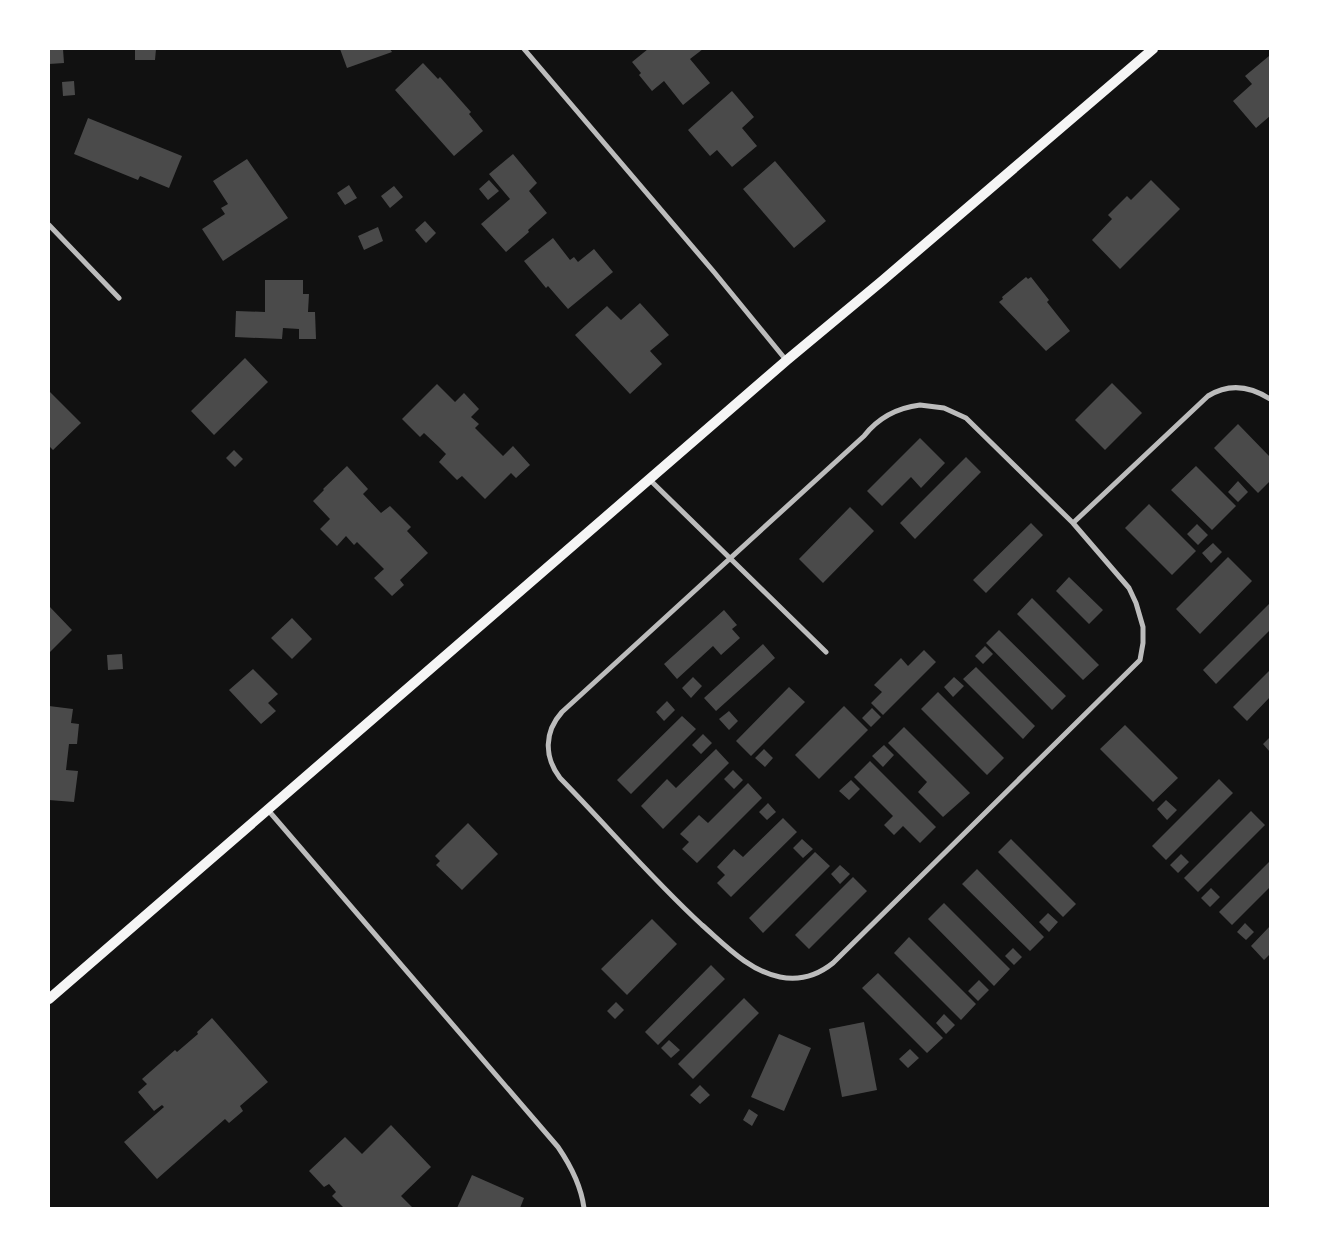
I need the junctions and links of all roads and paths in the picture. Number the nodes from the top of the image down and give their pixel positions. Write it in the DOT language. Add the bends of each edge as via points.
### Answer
graph roads {
  1 [pos="524,49"];
  2 [pos="1154,49"];
  3 [pos="49,225"];
  4 [pos="120,298"];
  5 [pos="787,360"];
  6 [pos="1270,399"];
  7 [pos="650,480"];
  8 [pos="1073,523"];
  9 [pos="730,558"];
  10 [pos="826,652"];
  11 [pos="267,810"];
  12 [pos="49,999"];
  13 [pos="584,1208"];
  1 -- 5 [label="street"];
  2 -- 5 [label="main road"];
  3 -- 4 [label="street"];
  5 -- 7 [label="main road"];
  6 -- 8 [label="street" via="1254,390 1239,387 1230,387 1208,396"];
  7 -- 9 [label="street"];
  7 -- 11 [label="main road"];
  8 -- 9 [label="street" via="966,418 944,408 920,405 896,411 875,423"];
  8 -- 9 [label="street" via="1133,595 1142,626 1140,660 833,963 820,972 796,978 764,972 731,951 672,898 560,778 549,756 549,732 557,717"];
  9 -- 10 [label="street"];
  11 -- 12 [label="main road"];
  11 -- 13 [label="street" via="558,1147 578,1183"];
}
